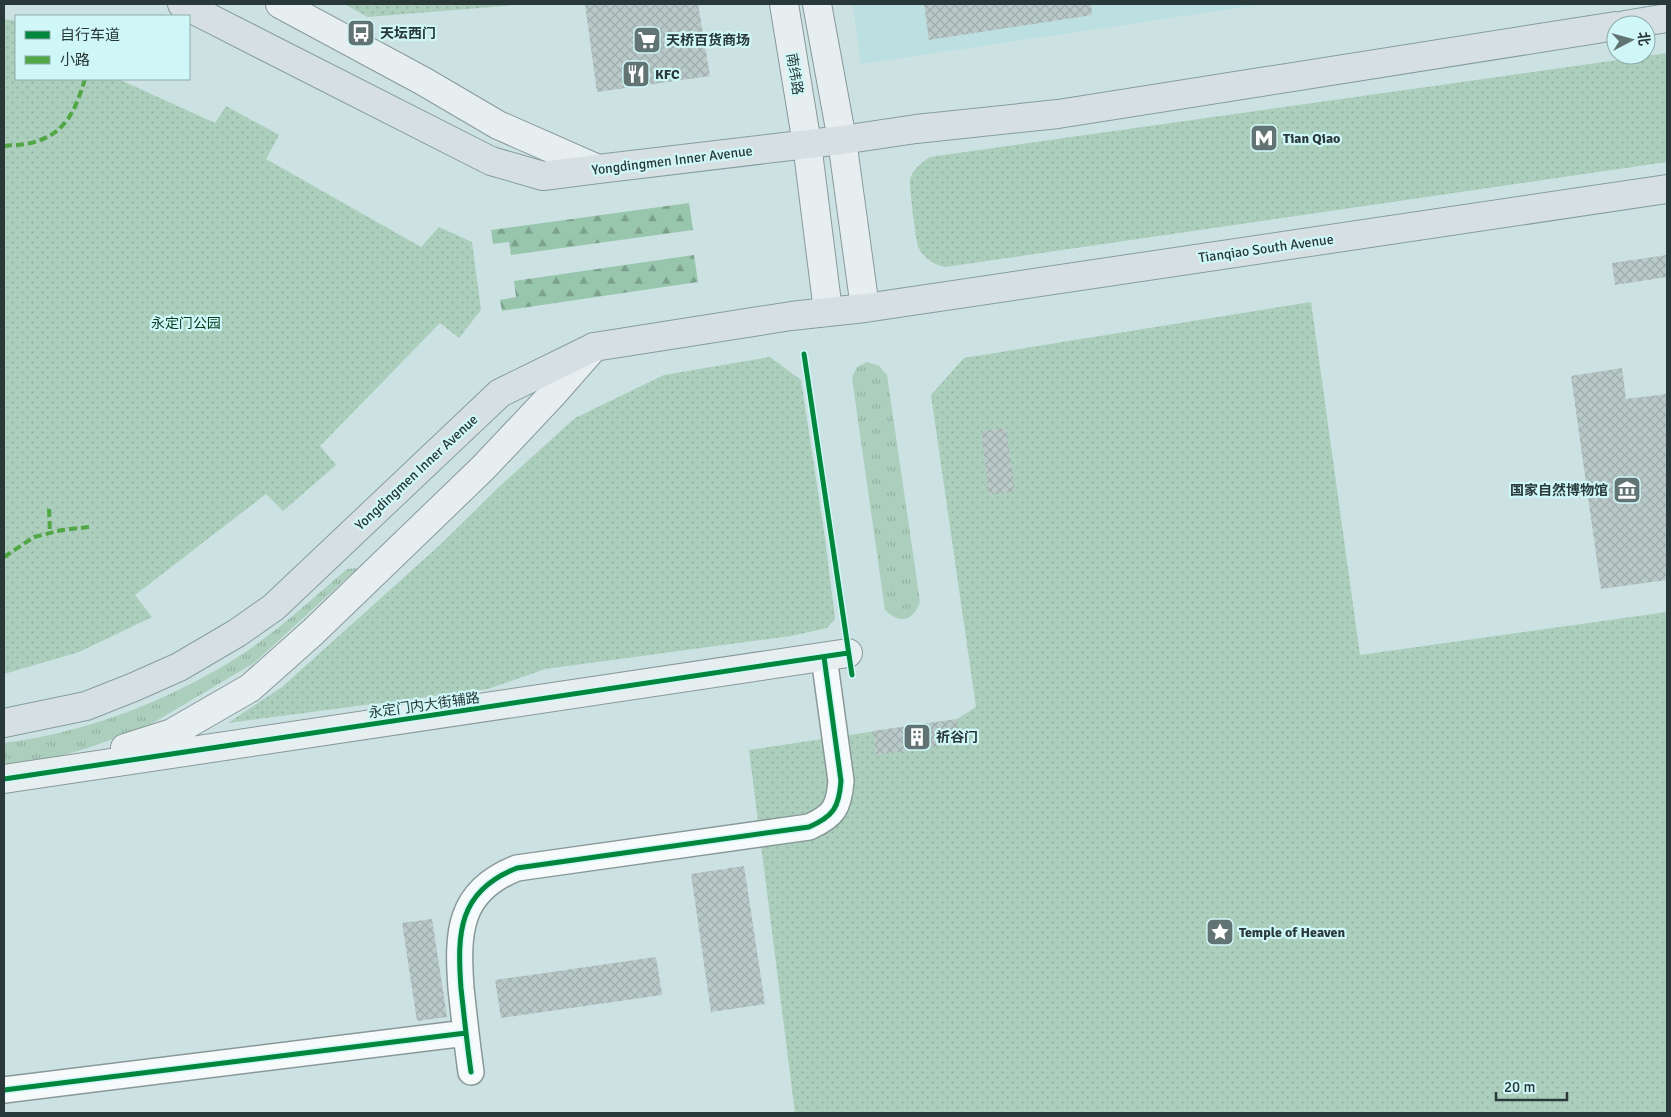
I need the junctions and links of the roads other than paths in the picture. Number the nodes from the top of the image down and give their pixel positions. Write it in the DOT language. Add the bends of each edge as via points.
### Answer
graph roads {
  1 [pos="182,4"];
  2 [pos="280,4"];
  3 [pos="784,4"];
  4 [pos="817,4"];
  5 [pos="1606,28"];
  6 [pos="842,140"];
  7 [pos="807,144"];
  8 [pos="598,169"];
  9 [pos="1667,189"];
  10 [pos="865,308"];
  11 [pos="828,311"];
  12 [pos="594,347"];
  13 [pos="836,655"];
  14 [pos="4,723"];
  15 [pos="45,773"];
  16 [pos="4,779"];
  17 [pos="466,1033"];
  18 [pos="471,1072"];
  19 [pos="4,1090"];
  1 -- 8 [label="main road, Yongdingmen Inner Avenue" via="491,161 543,176"];
  2 -- 8 [label="street" via="498,125"];
  3 -- 7 [label="street, 南纬路"];
  4 -- 6 [label="street"];
  5 -- 6 [label="main road" via="1058,114"];
  6 -- 7 [label="main road, Yongdingmen Inner Avenue"];
  6 -- 10 [label="street"];
  7 -- 8 [label="main road, Yongdingmen Inner Avenue"];
  7 -- 11 [label="street, 南纬路"];
  9 -- 10 [label="main road, Tianqiao South Avenue"];
  10 -- 11 [label="main road, Yongdingmen Inner Avenue"];
  11 -- 12 [label="main road, Yongdingmen Inner Avenue"];
  12 -- 14 [label="main road, Yongdingmen Inner Avenue" via="500,393 274,607 236,633 179,667 86,706"];
  12 -- 15 [label="street" via="483,468 313,632 250,688 172,733"];
  13 -- 15 [label="street, 永定门内大街辅路"];
  13 -- 17 [label="street" via="841,781 840,798 835,809 810,827 517,868 503,874 478,894 463,922 459,956"];
  15 -- 16 [label="street, 永定门内大街辅路"];
  17 -- 18 [label="street"];
  17 -- 19 [label="street"];
}
